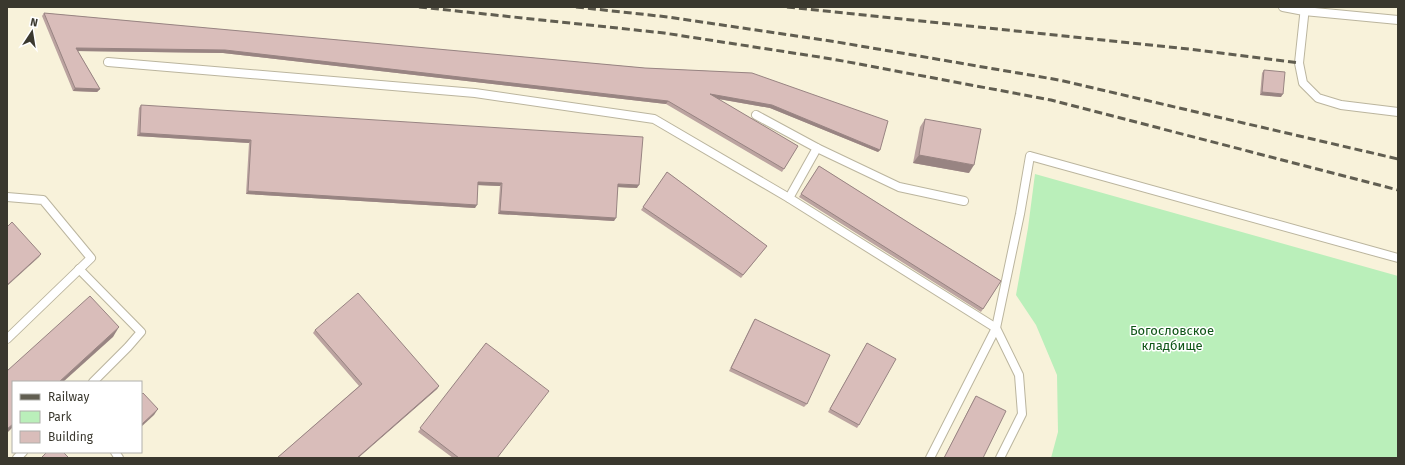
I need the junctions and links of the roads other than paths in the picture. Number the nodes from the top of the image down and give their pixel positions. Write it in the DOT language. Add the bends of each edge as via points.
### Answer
graph roads {
  1 [pos="1283,7"];
  2 [pos="1304,9"];
  3 [pos="1398,20"];
  4 [pos="108,62"];
  5 [pos="1398,112"];
  6 [pos="756,115"];
  7 [pos="817,148"];
  8 [pos="7,197"];
  9 [pos="789,198"];
  10 [pos="964,201"];
  11 [pos="1398,258"];
  12 [pos="79,269"];
  13 [pos="996,328"];
  14 [pos="7,339"];
  15 [pos="94,381"];
  16 [pos="930,458"];
  17 [pos="1000,458"];
  1 -- 2 [label="lane"];
  2 -- 3 [label="lane"];
  2 -- 5 [label="lane" via="1299,63 1303,83 1318,98 1341,105"];
  4 -- 9 [label="lane" via="475,93 654,119"];
  6 -- 7 [label="lane"];
  7 -- 9 [label="lane"];
  7 -- 10 [label="lane" via="899,186"];
  8 -- 12 [label="lane" via="43,200 91,258"];
  9 -- 13 [label="lane"];
  11 -- 13 [label="lane" via="1030,156"];
  12 -- 14 [label="lane"];
  12 -- 15 [label="lane" via="141,332"];
  13 -- 16 [label="lane"];
  13 -- 17 [label="lane" via="1019,375 1022,414"];
}
